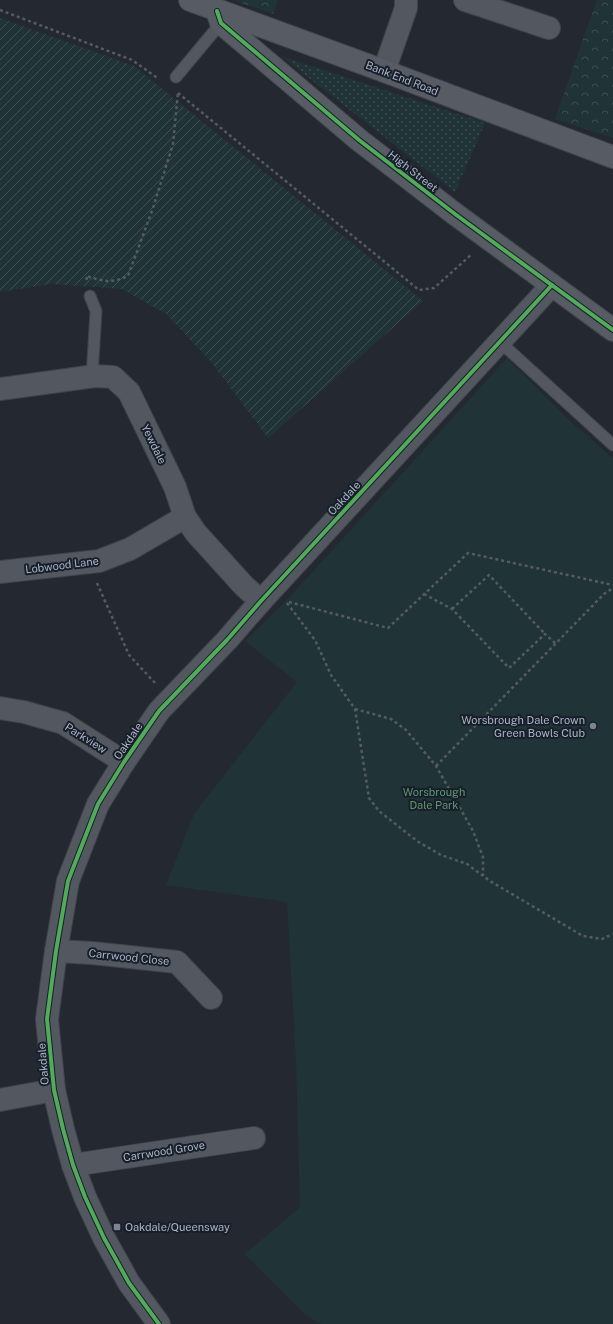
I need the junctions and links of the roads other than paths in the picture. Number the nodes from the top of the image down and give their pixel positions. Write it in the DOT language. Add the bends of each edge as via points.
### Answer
graph roads {
  1 [pos="190,0"];
  2 [pos="406,0"];
  3 [pos="464,0"];
  4 [pos="219,17"];
  5 [pos="549,28"];
  6 [pos="384,71"];
  7 [pos="176,77"];
  8 [pos="613,157"];
  9 [pos="552,285"];
  10 [pos="90,296"];
  11 [pos="613,330"];
  12 [pos="500,342"];
  13 [pos="92,376"];
  14 [pos="0,389"];
  15 [pos="613,445"];
  16 [pos="185,517"];
  17 [pos="0,572"];
  18 [pos="261,601"];
  19 [pos="0,708"];
  20 [pos="124,762"];
  21 [pos="56,951"];
  22 [pos="210,998"];
  23 [pos="54,1090"];
  24 [pos="0,1100"];
  25 [pos="254,1138"];
  26 [pos="73,1165"];
  27 [pos="160,1324"];
  1 -- 4 [label="street, Bank End Road"];
  2 -- 6 [label="street" via="406,8"];
  3 -- 5 [label="street"];
  4 -- 6 [label="street, Bank End Road"];
  4 -- 7 [label="lane"];
  4 -- 9 [label="street, High Street" via="359,140"];
  6 -- 8 [label="street, Bank End Road"];
  9 -- 11 [label="street, High Street"];
  9 -- 12 [label="street, Oakdale"];
  10 -- 13 [label="lane" via="96,311"];
  12 -- 15 [label="lane"];
  12 -- 18 [label="street, Oakdale"];
  13 -- 14 [label="street, Yewdale"];
  13 -- 16 [label="street, Yewdale" via="113,377 129,392 175,487"];
  16 -- 17 [label="street, Lobwood Lane" via="130,549 99,561"];
  16 -- 18 [label="street, Yewdale" via="196,533"];
  18 -- 20 [label="street, Oakdale" via="159,711"];
  19 -- 20 [label="street, Parkview" via="64,723"];
  20 -- 21 [label="street, Oakdale" via="98,804 68,881"];
  21 -- 22 [label="street, Carrwood Close" via="177,962"];
  21 -- 23 [label="street, Oakdale" via="47,1019"];
  23 -- 24 [label="street"];
  23 -- 26 [label="street, Oakdale"];
  25 -- 26 [label="street, Carrwood Grove"];
  26 -- 27 [label="street, Oakdale" via="104,1238 129,1283"];
}
